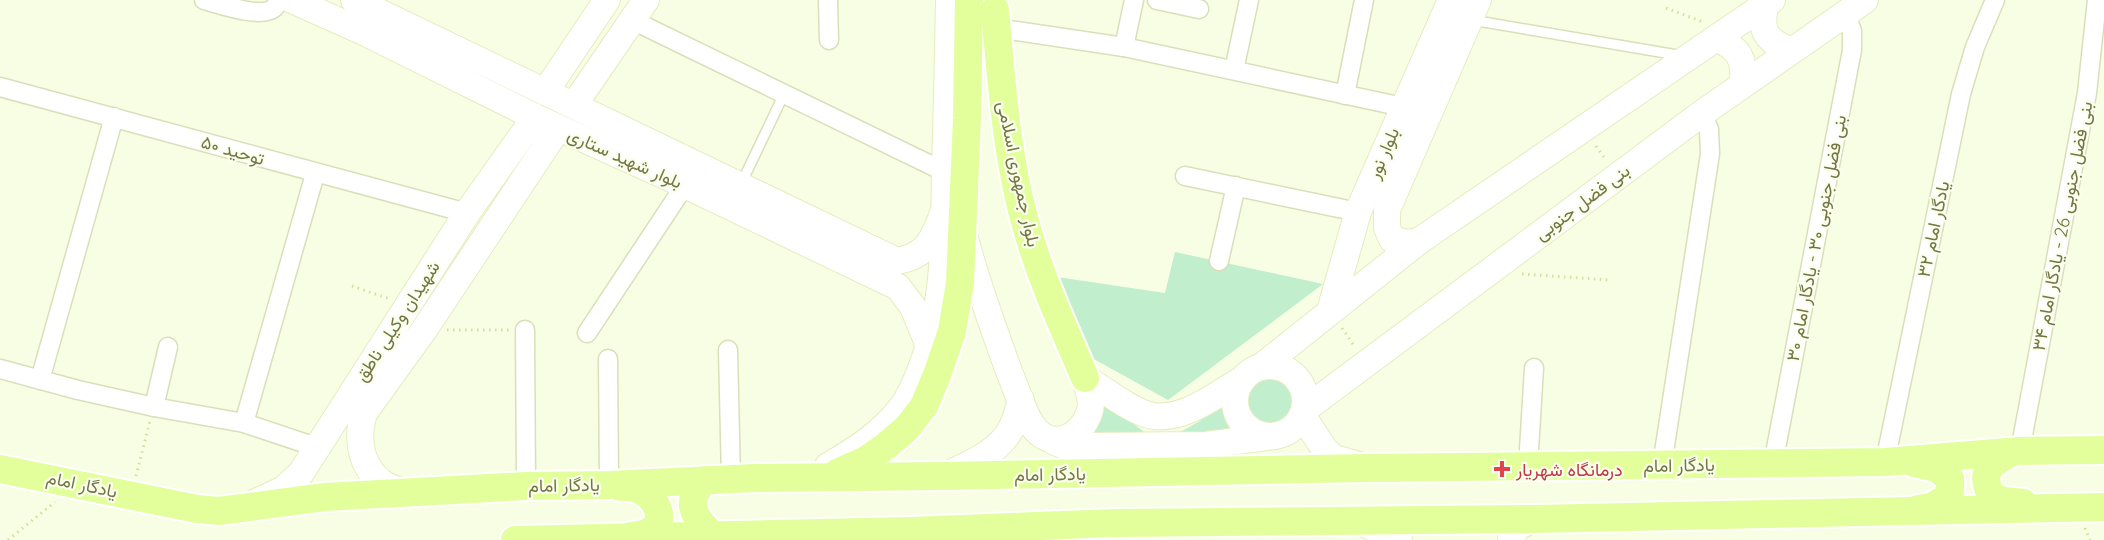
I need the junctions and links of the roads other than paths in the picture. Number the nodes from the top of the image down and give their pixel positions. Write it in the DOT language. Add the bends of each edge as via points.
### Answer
graph roads {
  1 [pos="204,0"];
  2 [pos="279,0"];
  3 [pos="292,0"];
  4 [pos="354,0"];
  5 [pos="607,0"];
  6 [pos="828,0"];
  7 [pos="949,0"];
  8 [pos="1134,0"];
  9 [pos="1157,0"];
  10 [pos="1249,0"];
  11 [pos="1364,0"];
  12 [pos="1450,0"];
  13 [pos="1995,0"];
  14 [pos="1769,2"];
  15 [pos="2093,2"];
  16 [pos="1855,7"];
  17 [pos="990,9"];
  18 [pos="1199,9"];
  19 [pos="639,10"];
  20 [pos="1473,10"];
  21 [pos="1722,35"];
  22 [pos="829,39"];
  23 [pos="1124,47"];
  24 [pos="1790,50"];
  25 [pos="1688,57"];
  26 [pos="1234,70"];
  27 [pos="2096,77"];
  28 [pos="1743,83"];
  29 [pos="0,87"];
  30 [pos="545,92"];
  31 [pos="784,94"];
  32 [pos="1345,95"];
  33 [pos="574,105"];
  34 [pos="1403,107"];
  35 [pos="1701,114"];
  36 [pos="114,117"];
  37 [pos="547,122"];
  38 [pos="508,156"];
  39 [pos="945,172"];
  40 [pos="315,174"];
  41 [pos="528,174"];
  42 [pos="1185,176"];
  43 [pos="685,185"];
  44 [pos="741,185"];
  45 [pos="1236,186"];
  46 [pos="945,208"];
  47 [pos="1387,210"];
  48 [pos="466,213"];
  49 [pos="1355,220"];
  50 [pos="962,230"];
  51 [pos="1419,241"];
  52 [pos="897,261"];
  53 [pos="1219,261"];
  54 [pos="898,287"];
  55 [pos="1330,311"];
  56 [pos="525,330"];
  57 [pos="587,333"];
  58 [pos="929,346"];
  59 [pos="168,347"];
  60 [pos="728,350"];
  61 [pos="608,359"];
  62 [pos="1534,368"];
  63 [pos="0,369"];
  64 [pos="1252,373"];
  65 [pos="1085,378"];
  66 [pos="40,380"];
  67 [pos="154,407"];
  68 [pos="1024,408"];
  69 [pos="1303,412"];
  70 [pos="244,423"];
  71 [pos="1274,436"];
  72 [pos="1052,440"];
  73 [pos="316,447"];
  74 [pos="2104,450"];
  75 [pos="2016,452"];
  76 [pos="1896,462"];
  77 [pos="1773,464"];
  78 [pos="1662,465"];
  79 [pos="1528,466"];
  80 [pos="1368,468"];
  81 [pos="0,469"];
  82 [pos="943,476"];
  83 [pos="818,477"];
  84 [pos="718,479"];
  85 [pos="609,485"];
  86 [pos="526,486"];
  87 [pos="406,492"];
  88 [pos="245,507"];
  89 [pos="2096,507"];
  90 [pos="1905,512"];
  91 [pos="1534,519"];
  92 [pos="1359,521"];
  93 [pos="1116,524"];
  94 [pos="1244,531"];
  95 [pos="1187,532"];
  96 [pos="712,535"];
  97 [pos="911,536"];
  98 [pos="627,537"];
  99 [pos="515,540"];
  100 [pos="1092,540"];
  101 [pos="1399,540"];
  102 [pos="1511,540"];
  1 -- 2 [label="street" via="266,12"];
  3 -- 37 [label="main road, بلوار شهید ستاری"];
  4 -- 30 [label="main road, بلوار شهید ستاری"];
  5 -- 30 [label="main road"];
  6 -- 22 [label="street"];
  7 -- 39 [label="main road"];
  8 -- 23 [label="street"];
  9 -- 18 [label="street"];
  10 -- 26 [label="street"];
  11 -- 32 [label="street"];
  12 -- 34 [label="main road, بلوار نور"];
  13 -- 76 [label="street, یادگار امام ۳۲" via="1961,94"];
  14 -- 21 [label="main road"];
  14 -- 24 [label="main road" via="1762,18 1765,33 1775,45"];
  15 -- 27 [label="street, بنی فضل جنوبی 26 - یادگار امام ۳۴"];
  16 -- 24 [label="main road, بنی فضل جنوبی"];
  16 -- 77 [label="street, بنی فضل جنوبی ۳۰ - یادگار امام ۳۰" via="1852,50"];
  17 -- 23 [label="street"];
  17 -- 50 [label="main road, بلوار جمهوری اسلامی" via="967,118"];
  17 -- 65 [label="main road, بلوار جمهوری اسلامی" via="1006,128 1030,240"];
  19 -- 31 [label="street"];
  19 -- 33 [label="main road"];
  20 -- 25 [label="lane"];
  20 -- 47 [label="main road, بلوار نور"];
  21 -- 25 [label="main road"];
  21 -- 28 [label="main road" via="1740,55 1745,69"];
  23 -- 26 [label="street"];
  24 -- 28 [label="main road, بنی فضل جنوبی"];
  25 -- 51 [label="main road"];
  26 -- 32 [label="street"];
  27 -- 75 [label="street, بنی فضل جنوبی 26 - یادگار امام ۳۴"];
  28 -- 35 [label="main road, بنی فضل جنوبی"];
  29 -- 36 [label="street, توحید ۵۰"];
  30 -- 33 [label="main road, بلوار شهید ستاری"];
  31 -- 39 [label="street"];
  31 -- 44 [label="lane"];
  32 -- 34 [label="street"];
  33 -- 44 [label="main road, بلوار شهید ستاری"];
  34 -- 49 [label="main road, بلوار نور"];
  35 -- 69 [label="main road, بنی فضل جنوبی"];
  35 -- 78 [label="street" via="1709,129 1710,154"];
  36 -- 40 [label="street, توحید ۵۰"];
  36 -- 66 [label="street"];
  37 -- 38 [label="main road, شهیدان وکیلی ناطق"];
  37 -- 41 [label="main road, شهیدان وکیلی ناطق"];
  37 -- 43 [label="main road, بلوار شهید ستاری"];
  38 -- 41 [label="main road" via="521,159"];
  38 -- 48 [label="main road, شهیدان وکیلی ناطق"];
  39 -- 46 [label="main road"];
  40 -- 48 [label="street, توحید ۵۰"];
  40 -- 70 [label="street"];
  41 -- 87 [label="main road, شهیدان وکیلی ناطق" via="364,413 359,440 366,466 386,486"];
  42 -- 45 [label="street"];
  43 -- 54 [label="main road, بلوار شهید ستاری"];
  43 -- 57 [label="street"];
  44 -- 52 [label="main road, بلوار شهید ستاری"];
  45 -- 49 [label="street"];
  45 -- 53 [label="street"];
  46 -- 52 [label="main road" via="935,234 920,254"];
  46 -- 58 [label="main road" via="943,266"];
  47 -- 49 [label="main road, بلوار نور" via="1376,236 1367,244 1357,243 1354,238"];
  47 -- 51 [label="main road" via="1387,228 1392,239 1405,243"];
  48 -- 73 [label="main road, شهیدان وکیلی ناطق"];
  49 -- 55 [label="main road, بلوار نور"];
  50 -- 68 [label="main road"];
  50 -- 83 [label="main road, بلوار جمهوری اسلامی" via="960,283 952,331 924,406 907,428 866,460"];
  51 -- 55 [label="main road"];
  52 -- 54 [label="main road" via="912,272 912,280"];
  54 -- 58 [label="main road, بلوار شهید ستاری" via="913,307"];
  55 -- 64 [label="main road"];
  56 -- 86 [label="street"];
  58 -- 83 [label="main road" via="903,405 879,433"];
  59 -- 67 [label="street"];
  60 -- 84 [label="street"];
  61 -- 85 [label="street"];
  62 -- 79 [label="street"];
  63 -- 66 [label="street"];
  64 -- 65 [label="main road" via="1190,409 1155,416 1132,407"];
  64 -- 69 [label="main road" via="1273,366 1295,376 1305,398"];
  64 -- 71 [label="main road" via="1237,389 1235,400 1240,418 1251,431"];
  65 -- 72 [label="main road" via="1090,411 1082,426 1070,436"];
  66 -- 67 [label="street"];
  67 -- 70 [label="street"];
  68 -- 72 [label="main road" via="1038,432"];
  68 -- 82 [label="main road" via="1002,443 980,459"];
  69 -- 71 [label="main road" via="1293,428"];
  69 -- 80 [label="main road" via="1334,458"];
  70 -- 73 [label="street"];
  71 -- 72 [label="main road" via="1206,446 1081,446"];
  73 -- 88 [label="main road, شهیدان وکیلی ناطق" via="301,473 285,489"];
  74 -- 75 [label="main road, یادگار امام"];
  75 -- 76 [label="main road, یادگار امام"];
  75 -- 89 [label="main road" via="1990,466 1986,484 1991,495 2003,501"];
  76 -- 77 [label="main road, یادگار امام"];
  76 -- 90 [label="main road" via="1936,468 1950,479 1947,498"];
  77 -- 78 [label="main road, یادگار امام"];
  78 -- 79 [label="main road, یادگار امام"];
  79 -- 80 [label="main road, یادگار امام"];
  80 -- 82 [label="main road, یادگار امام"];
  81 -- 88 [label="main road, یادگار امام" via="197,509"];
  82 -- 83 [label="main road, یادگار امام"];
  83 -- 84 [label="main road, یادگار امام"];
  84 -- 85 [label="main road, یادگار امام"];
  84 -- 96 [label="main road" via="695,489 692,501 700,525"];
  85 -- 86 [label="main road, یادگار امام"];
  85 -- 98 [label="main road" via="639,489 656,503 659,520 655,527 648,533"];
  86 -- 87 [label="main road, یادگار امام"];
  87 -- 88 [label="main road, یادگار امام"];
  89 -- 90 [label="main road"];
  90 -- 91 [label="main road"];
  91 -- 92 [label="main road"];
  91 -- 102 [label="main road" via="1517,527"];
  92 -- 94 [label="main road"];
  92 -- 101 [label="main road"];
  93 -- 95 [label="main road"];
  93 -- 97 [label="main road"];
  93 -- 100 [label="main road"];
  94 -- 95 [label="main road"];
  96 -- 97 [label="main road"];
  96 -- 98 [label="main road"];
  98 -- 99 [label="main road"];
}
